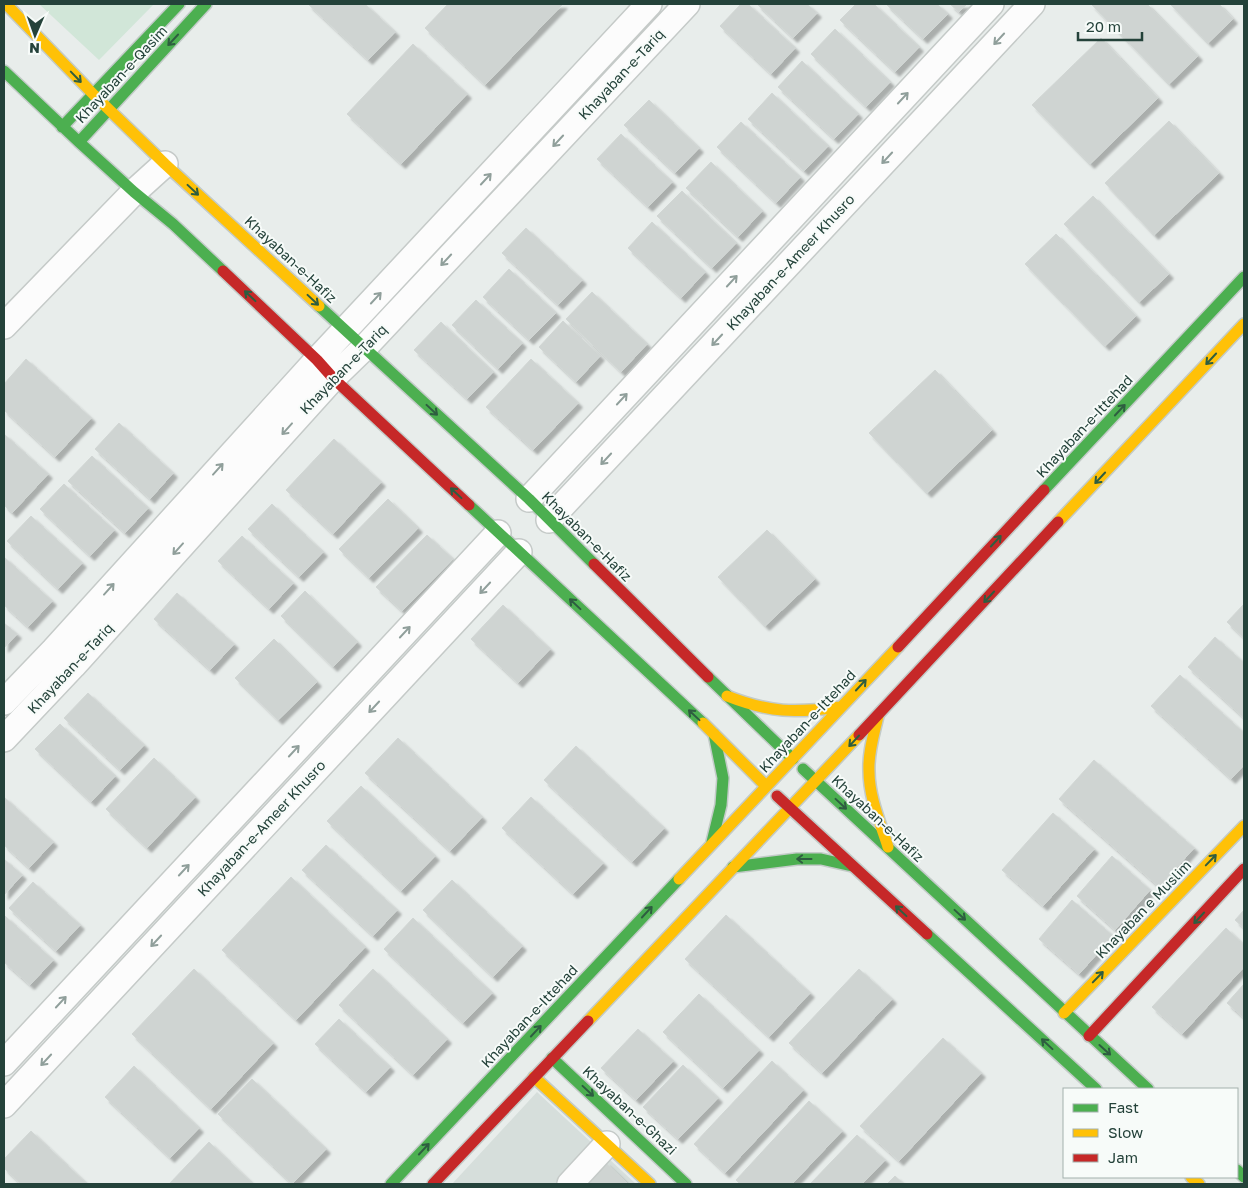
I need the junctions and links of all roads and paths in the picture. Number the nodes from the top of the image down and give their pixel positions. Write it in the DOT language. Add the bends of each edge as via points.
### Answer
graph roads {
  1 [pos="6,4"];
  2 [pos="179,4"];
  3 [pos="206,4"];
  4 [pos="649,4"];
  5 [pos="687,4"];
  6 [pos="991,4"];
  7 [pos="1032,4"];
  8 [pos="6,76"];
  9 [pos="94,95"];
  10 [pos="109,110"];
  11 [pos="62,127"];
  12 [pos="79,142"];
  13 [pos="165,164"];
  14 [pos="134,192"];
  15 [pos="1244,277"];
  16 [pos="1244,324"];
  17 [pos="4,326"];
  18 [pos="346,330"];
  19 [pos="365,347"];
  20 [pos="325,369"];
  21 [pos="528,499"];
  22 [pos="549,520"];
  23 [pos="498,533"];
  24 [pos="519,552"];
  25 [pos="86,614"];
  26 [pos="106,629"];
  27 [pos="54,650"];
  28 [pos="72,666"];
  29 [pos="727,696"];
  30 [pos="4,702"];
  31 [pos="840,707"];
  32 [pos="878,715"];
  33 [pos="714,734"];
  34 [pos="4,739"];
  35 [pos="793,759"];
  36 [pos="816,781"];
  37 [pos="766,786"];
  38 [pos="790,808"];
  39 [pos="1244,826"];
  40 [pos="712,844"];
  41 [pos="888,848"];
  42 [pos="852,866"];
  43 [pos="733,867"];
  44 [pos="1244,869"];
  45 [pos="158,898"];
  46 [pos="179,917"];
  47 [pos="1064,1012"];
  48 [pos="1089,1036"];
  49 [pos="552,1058"];
  50 [pos="4,1063"];
  51 [pos="534,1077"];
  52 [pos="1095,1088"];
  53 [pos="1147,1088"];
  54 [pos="4,1105"];
  55 [pos="607,1144"];
  56 [pos="391,1184"];
  57 [pos="433,1184"];
  58 [pos="570,1184"];
  59 [pos="650,1184"];
  60 [pos="686,1184"];
  1 -- 9 [label="main road, Khayaban-e-Hafiz, one-way"];
  2 -- 9 [label="main road, Khayaban-e-Qasim"];
  3 -- 10 [label="main road, Khayaban-e-Qasim, one-way"];
  18 -- 4 [label="street, Khayaban-e-Tariq, one-way"];
  5 -- 19 [label="street, Khayaban-e-Tariq, one-way"];
  21 -- 6 [label="street, one-way"];
  7 -- 22 [label="street, Khayaban-e-Ameer Khusro, one-way"];
  8 -- 11 [label="main road"];
  9 -- 10 [label="main road, Khayaban-e-Hafiz"];
  9 -- 11 [label="main road, Khayaban-e-Qasim"];
  10 -- 12 [label="main road, Khayaban-e-Qasim"];
  10 -- 13 [label="main road, Khayaban-e-Hafiz"];
  11 -- 12 [label="main road"];
  12 -- 14 [label="main road"];
  13 -- 14 [label="street"];
  13 -- 18 [label="main road, Khayaban-e-Hafiz, one-way"];
  14 -- 17 [label="street"];
  20 -- 14 [label="main road, one-way" via="173,224"];
  31 -- 15 [label="main road, Khayaban-e-Ittehad, one-way"];
  16 -- 32 [label="main road, one-way"];
  18 -- 19 [label="main road, Khayaban-e-Hafiz"];
  18 -- 20 [label="street, Khayaban-e-Tariq"];
  19 -- 20 [label="street, Khayaban-e-Tariq"];
  19 -- 21 [label="main road, Khayaban-e-Hafiz, one-way"];
  23 -- 20 [label="main road, one-way"];
  25 -- 20 [label="street, Khayaban-e-Tariq, one-way"];
  20 -- 26 [label="street, Khayaban-e-Tariq, one-way"];
  21 -- 22 [label="main road, Khayaban-e-Hafiz"];
  22 -- 29 [label="main road, Khayaban-e-Hafiz"];
  23 -- 24 [label="main road"];
  45 -- 23 [label="street, Khayaban-e-Ameer Khusro, one-way"];
  33 -- 24 [label="main road, one-way"];
  24 -- 46 [label="street, Khayaban-e-Ameer Khusro, one-way"];
  25 -- 26 [label="street" via="85,623 90,630 99,632"];
  25 -- 27 [label="street, Khayaban-e-Tariq"];
  26 -- 28 [label="street, Khayaban-e-Tariq"];
  27 -- 28 [label="street" via="68,653"];
  27 -- 30 [label="street, Khayaban-e-Tariq"];
  28 -- 34 [label="street, Khayaban-e-Tariq"];
  29 -- 31 [label="main road" via="759,708 784,711 808,712"];
  29 -- 35 [label="main road, Khayaban-e-Hafiz"];
  31 -- 35 [label="main road, Khayaban-e-Ittehad"];
  32 -- 36 [label="main road, one-way"];
  32 -- 41 [label="main road" via="870,747 869,778"];
  33 -- 37 [label="main road"];
  33 -- 40 [label="main road" via="723,778"];
  35 -- 36 [label="main road, Khayaban-e-Hafiz"];
  35 -- 37 [label="main road, Khayaban-e-Ittehad"];
  36 -- 38 [label="main road"];
  36 -- 41 [label="main road, Khayaban-e-Hafiz, one-way"];
  37 -- 38 [label="main road"];
  37 -- 40 [label="main road, Khayaban-e-Ittehad"];
  38 -- 42 [label="main road"];
  38 -- 43 [label="main road"];
  47 -- 39 [label="main road, Khayaban e Muslim, one-way"];
  56 -- 40 [label="main road, Khayaban-e-Ittehad, one-way"];
  41 -- 47 [label="main road, Khayaban-e-Hafiz, one-way"];
  42 -- 43 [label="main road, one-way" via="821,859 797,859"];
  52 -- 42 [label="main road, one-way"];
  43 -- 49 [label="main road"];
  44 -- 48 [label="main road, one-way"];
  45 -- 46 [label="street"];
  50 -- 45 [label="street, Khayaban-e-Ameer Khusro, one-way"];
  46 -- 54 [label="street, Khayaban-e-Ameer Khusro, one-way"];
  47 -- 48 [label="main road, Khayaban-e-Hafiz"];
  48 -- 53 [label="main road, Khayaban-e-Hafiz, one-way"];
  49 -- 51 [label="main road"];
  49 -- 60 [label="main road, Khayaban-e-Ghazi, one-way"];
  51 -- 55 [label="main road"];
  51 -- 57 [label="main road"];
  55 -- 58 [label="street"];
  55 -- 59 [label="main road"];
}
